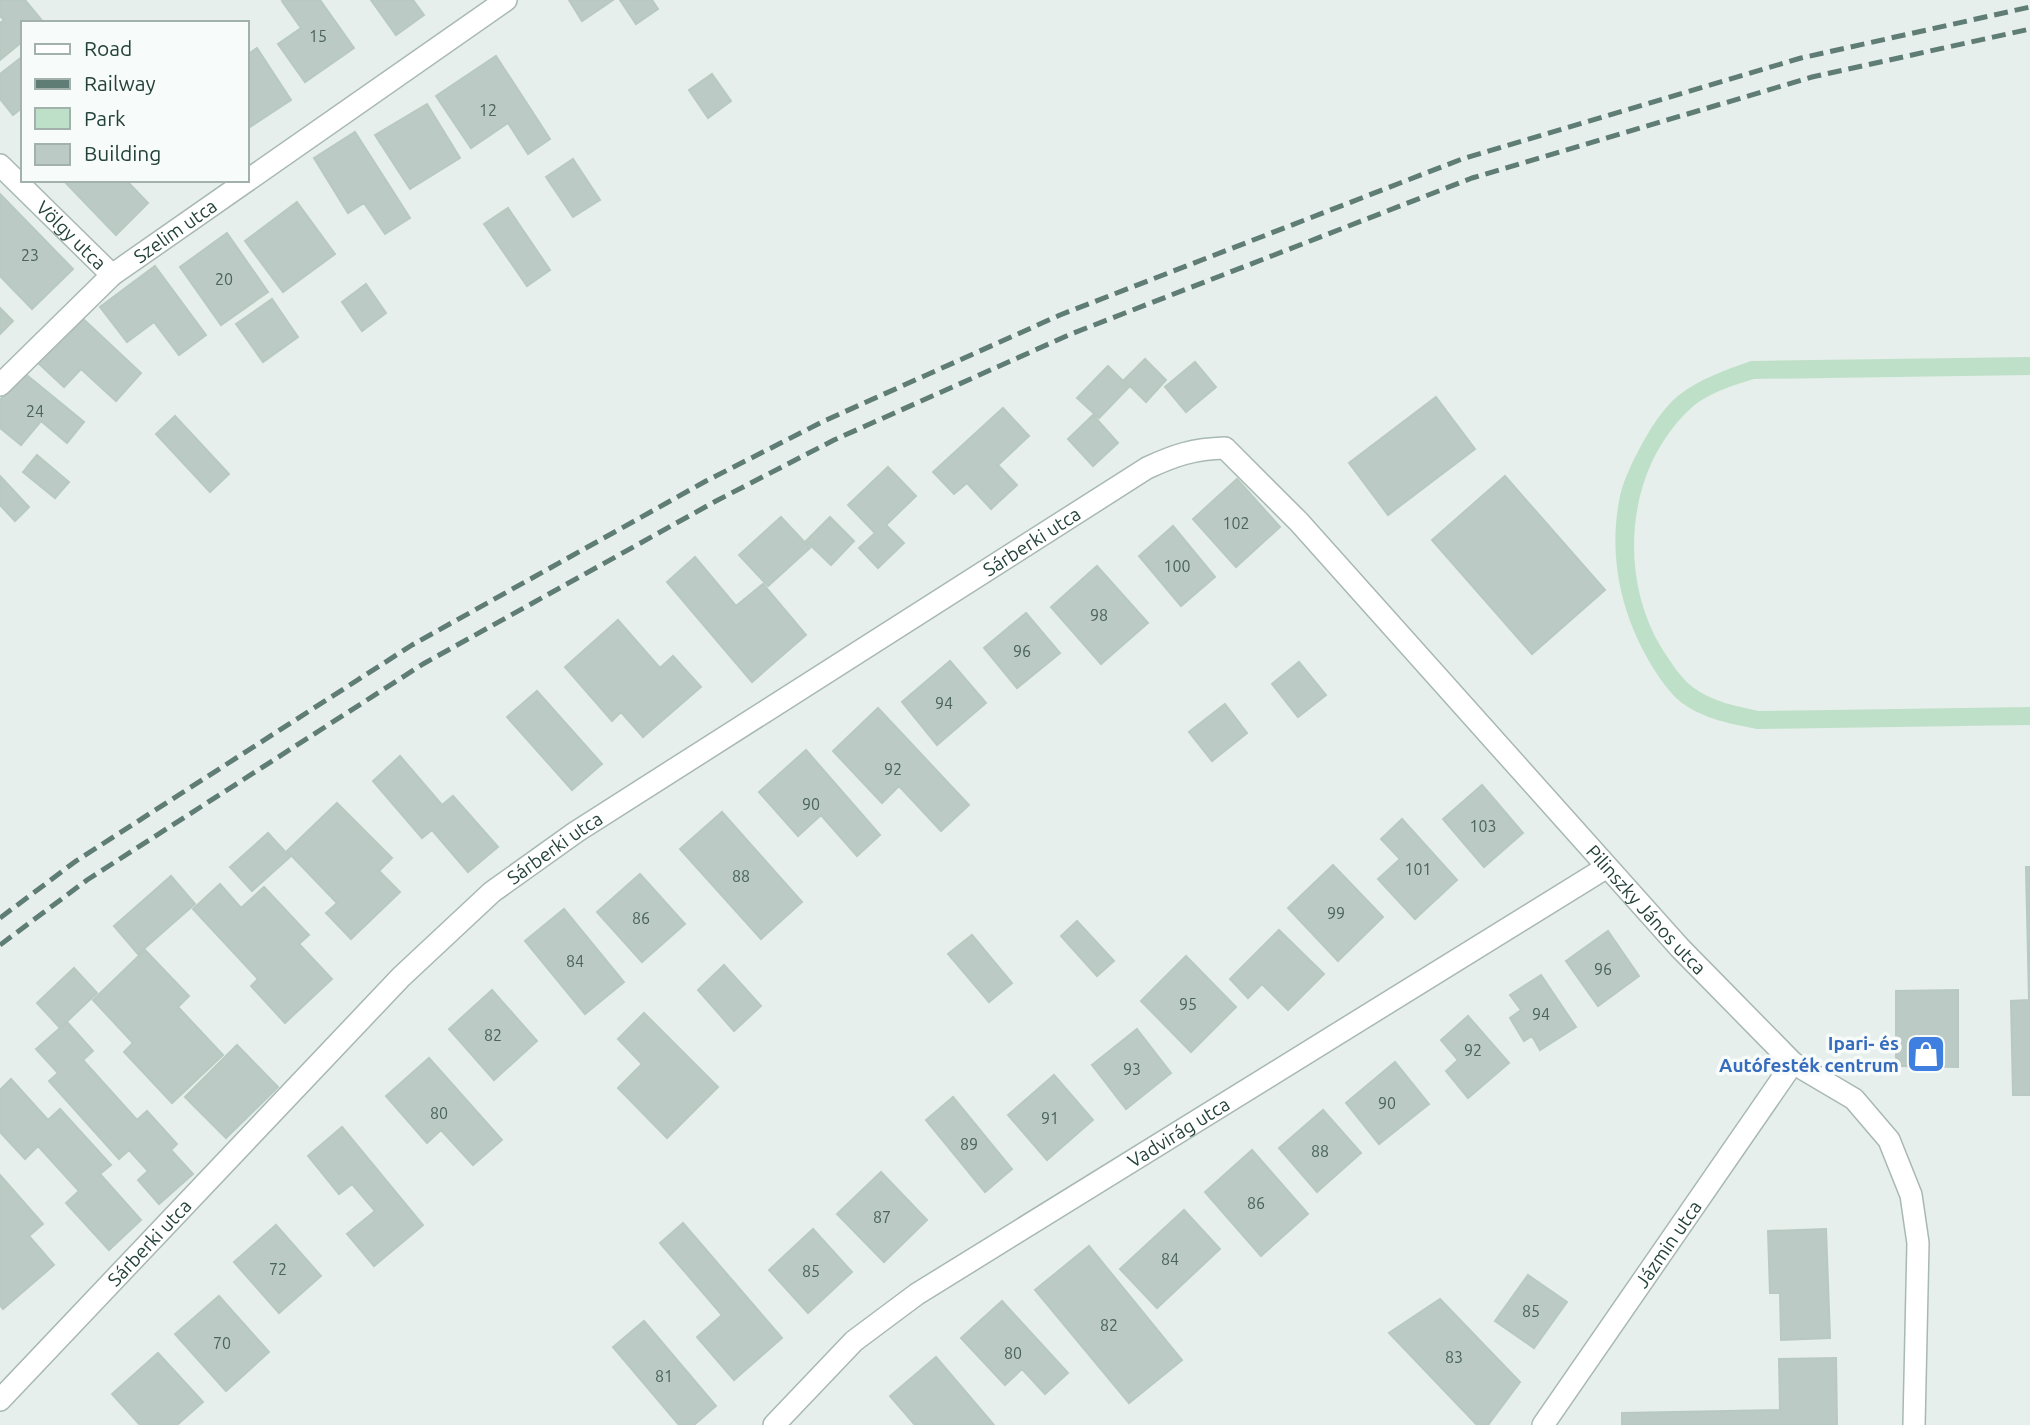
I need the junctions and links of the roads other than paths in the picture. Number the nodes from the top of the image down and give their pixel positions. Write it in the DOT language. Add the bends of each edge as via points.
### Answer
graph roads {
  1 [pos="506,0"];
  2 [pos="0,165"];
  3 [pos="248,180"];
  4 [pos="245,182"];
  5 [pos="112,275"];
  6 [pos="0,385"];
  7 [pos="1225,448"];
  8 [pos="1607,867"];
  9 [pos="1793,1063"];
  10 [pos="0,1400"];
  11 [pos="774,1425"];
  12 [pos="1543,1425"];
  13 [pos="1914,1425"];
  1 -- 3 [label="street, Szelim utca"];
  2 -- 5 [label="street, Völgy utca"];
  4 -- 5 [label="street, Szelim utca"];
  5 -- 6 [label="street, Szelim utca"];
  7 -- 8 [label="street, Pilinszky János utca" via="1299,522"];
  7 -- 10 [label="street, Sárberki utca" via="1180,453 1147,468 576,832 492,892 401,977"];
  8 -- 9 [label="street, Pilinszky János utca"];
  8 -- 11 [label="street, Vadvirág utca" via="917,1294 854,1341"];
  9 -- 12 [label="street, Jázmin utca"];
  9 -- 13 [label="street, Pilinszky János utca" via="1854,1098 1889,1140 1911,1195 1919,1243"];
}
